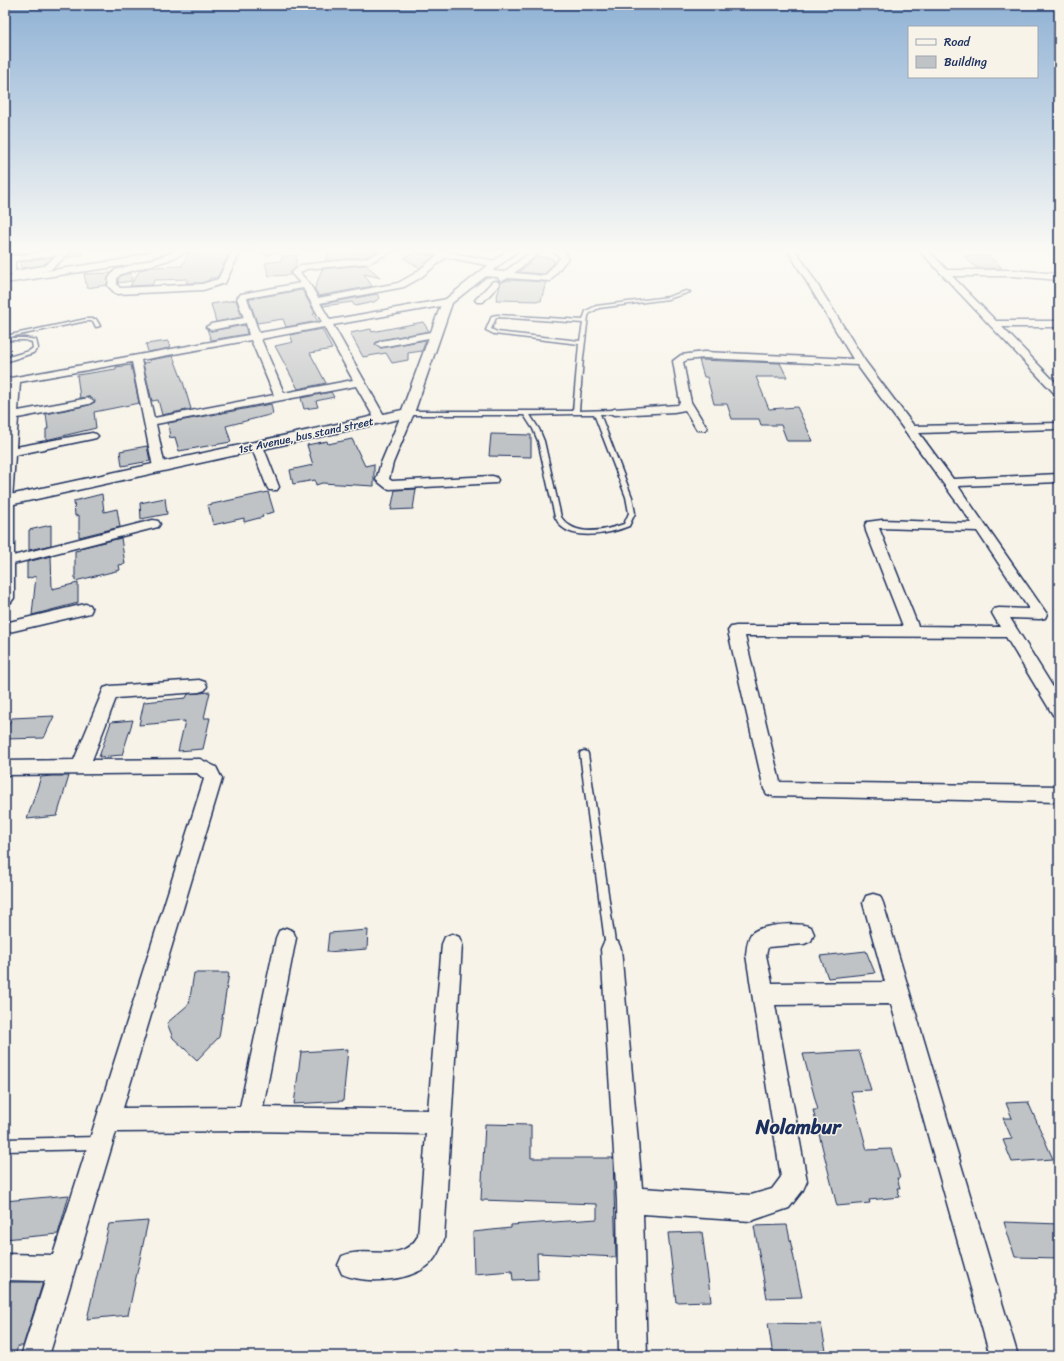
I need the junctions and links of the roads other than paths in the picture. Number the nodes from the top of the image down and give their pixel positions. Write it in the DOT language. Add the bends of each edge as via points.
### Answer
graph roads {
  1 [pos="246,313"];
  2 [pos="321,313"];
  3 [pos="390,313"];
  4 [pos="443,313"];
  5 [pos="588,313"];
  6 [pos="830,313"];
  7 [pos="983,313"];
  8 [pos="248,320"];
  9 [pos="585,322"];
  10 [pos="327,324"];
  11 [pos="994,324"];
  12 [pos="1059,324"];
  13 [pos="98,326"];
  14 [pos="211,327"];
  15 [pos="436,334"];
  16 [pos="5,337"];
  17 [pos="255,337"];
  18 [pos="5,340"];
  19 [pos="582,343"];
  20 [pos="381,344"];
  21 [pos="136,358"];
  22 [pos="5,360"];
  23 [pos="860,362"];
  24 [pos="10,381"];
  25 [pos="359,382"];
  26 [pos="1059,392"];
  27 [pos="280,397"];
  28 [pos="89,401"];
  29 [pos="686,402"];
  30 [pos="596,412"];
  31 [pos="614,412"];
  32 [pos="408,413"];
  33 [pos="526,413"];
  34 [pos="576,413"];
  35 [pos="9,416"];
  36 [pos="380,419"];
  37 [pos="149,422"];
  38 [pos="1059,426"];
  39 [pos="701,428"];
  40 [pos="910,430"];
  41 [pos="92,436"];
  42 [pos="257,446"];
  43 [pos="9,456"];
  44 [pos="159,467"];
  45 [pos="1059,478"];
  46 [pos="492,480"];
  47 [pos="948,483"];
  48 [pos="273,486"];
  49 [pos="6,501"];
  50 [pos="154,524"];
  51 [pos="981,527"];
  52 [pos="5,562"];
  53 [pos="5,598"];
  54 [pos="85,609"];
  55 [pos="5,628"];
  56 [pos="913,632"];
  57 [pos="1011,632"];
  58 [pos="199,686"];
  59 [pos="1059,711"];
  60 [pos="584,754"];
  61 [pos="5,768"];
  62 [pos="80,768"];
  63 [pos="1059,794"];
  64 [pos="873,903"];
  65 [pos="804,934"];
  66 [pos="286,938"];
  67 [pos="452,944"];
  68 [pos="611,949"];
  69 [pos="899,993"];
  70 [pos="763,994"];
  71 [pos="249,1120"];
  72 [pos="438,1122"];
  73 [pos="105,1131"];
  74 [pos="5,1145"];
  75 [pos="630,1200"];
  76 [pos="351,1265"];
  77 [pos="5,1267"];
  78 [pos="62,1268"];
  79 [pos="35,1356"];
  80 [pos="633,1356"];
  81 [pos="1004,1356"];
  1 -- 8 [label="street"];
  2 -- 10 [label="street"];
  3 -- 10 [label="street"];
  4 -- 15 [label="street"];
  5 -- 9 [label="lane"];
  6 -- 23 [label="street"];
  7 -- 11 [label="street"];
  8 -- 14 [label="street"];
  8 -- 17 [label="street"];
  9 -- 19 [label="lane"];
  9 -- 19 [label="lane" via="497,316 488,330"];
  10 -- 17 [label="street"];
  10 -- 25 [label="street"];
  11 -- 12 [label="street"];
  11 -- 26 [label="street"];
  13 -- 16 [label="lane" via="94,320 89,320"];
  15 -- 20 [label="street"];
  15 -- 32 [label="street"];
  17 -- 21 [label="street"];
  17 -- 27 [label="street"];
  18 -- 22 [label="lane" via="34,341 36,348 21,356"];
  19 -- 34 [label="lane"];
  21 -- 24 [label="street"];
  21 -- 37 [label="street"];
  23 -- 29 [label="street" via="685,356 678,361"];
  23 -- 40 [label="street"];
  24 -- 35 [label="street"];
  25 -- 27 [label="street"];
  25 -- 36 [label="street"];
  27 -- 37 [label="street"];
  28 -- 35 [label="street"];
  29 -- 31 [label="street" via="682,407 674,409"];
  29 -- 39 [label="street"];
  30 -- 31 [label="lane"];
  30 -- 33 [label="lane" via="623,480 632,513 627,525 613,531 580,531 565,526 558,517 541,441"];
  30 -- 34 [label="lane"];
  32 -- 33 [label="lane"];
  32 -- 36 [label="street, 1st Avenue, bus stand street"];
  32 -- 46 [label="street" via="382,480 390,485"];
  33 -- 34 [label="lane"];
  35 -- 43 [label="street"];
  36 -- 42 [label="street, 1st Avenue, bus stand street"];
  37 -- 44 [label="street"];
  38 -- 40 [label="street"];
  40 -- 47 [label="street"];
  41 -- 43 [label="street"];
  42 -- 44 [label="street, 1st Avenue, bus stand street"];
  42 -- 48 [label="street"];
  43 -- 49 [label="street"];
  44 -- 49 [label="street, 1st Avenue, bus stand street"];
  45 -- 47 [label="street"];
  47 -- 51 [label="street"];
  49 -- 52 [label="street"];
  50 -- 52 [label="street"];
  51 -- 56 [label="street" via="872,525"];
  51 -- 57 [label="street" via="1040,614 999,613"];
  52 -- 53 [label="street"];
  54 -- 55 [label="street"];
  56 -- 57 [label="street"];
  56 -- 63 [label="street" via="736,631 773,789"];
  57 -- 59 [label="street"];
  58 -- 62 [label="street" via="110,692"];
  60 -- 68 [label="lane"];
  61 -- 62 [label="street"];
  62 -- 73 [label="street" via="200,766 210,772 214,779"];
  64 -- 69 [label="street"];
  65 -- 70 [label="street" via="768,937 758,943 756,954"];
  66 -- 71 [label="street"];
  67 -- 72 [label="street"];
  68 -- 75 [label="street"];
  69 -- 70 [label="street"];
  69 -- 81 [label="street"];
  70 -- 75 [label="street" via="794,1181 780,1199 751,1208"];
  71 -- 72 [label="street"];
  71 -- 73 [label="street"];
  72 -- 76 [label="street" via="433,1216 431,1239 427,1249 416,1260 405,1265"];
  73 -- 74 [label="lane"];
  73 -- 78 [label="street"];
  75 -- 80 [label="street"];
  77 -- 78 [label="street"];
  78 -- 79 [label="street"];
}
